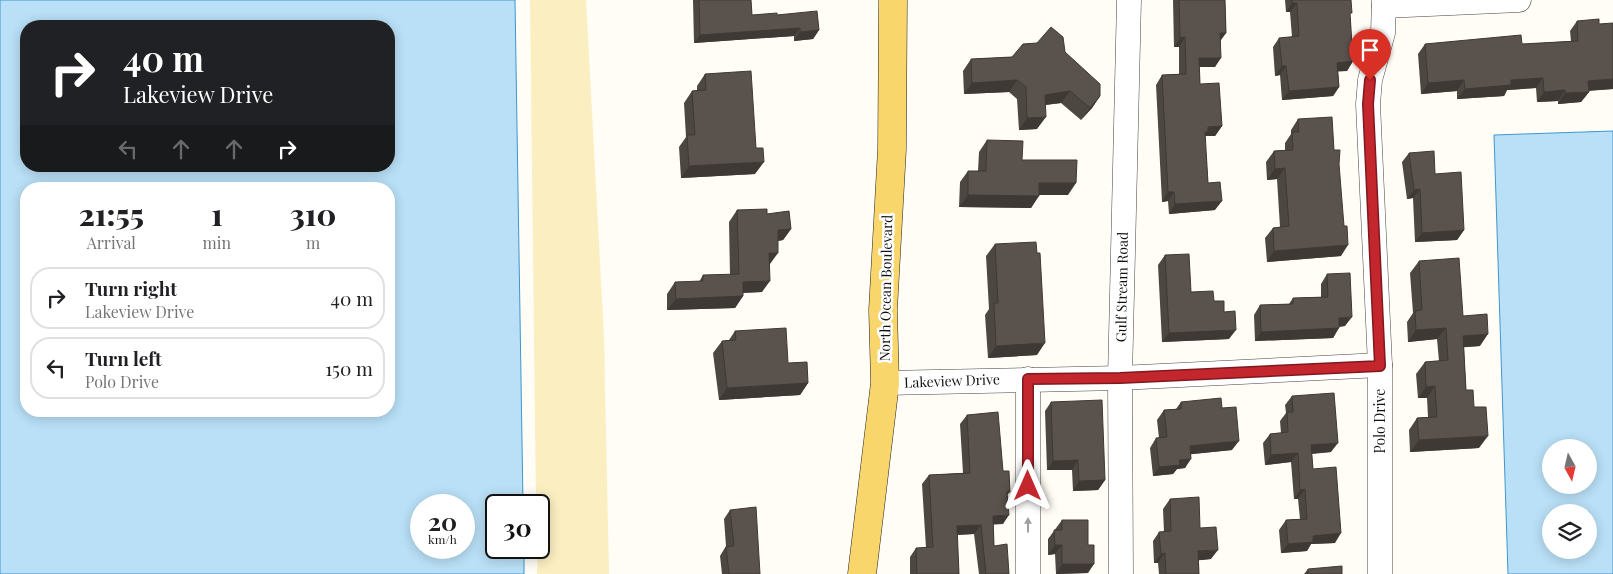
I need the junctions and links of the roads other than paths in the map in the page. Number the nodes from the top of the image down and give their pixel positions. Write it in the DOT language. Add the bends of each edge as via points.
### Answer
graph roads {
  1 [pos="893,0"];
  2 [pos="1129,0"];
  3 [pos="1518,0"];
  4 [pos="1384,3"];
  5 [pos="1380,366"];
  6 [pos="1120,378"];
  7 [pos="1028,379"];
  8 [pos="885,383"];
  9 [pos="862,574"];
  10 [pos="1028,574"];
  11 [pos="1121,574"];
  12 [pos="1380,574"];
  1 -- 8 [label="main road, North Ocean Boulevard" via="892,149 883,310"];
  2 -- 6 [label="street, Gulf Stream Road"];
  3 -- 4 [label="street"];
  4 -- 5 [label="street, Polo Drive" via="1384,33 1370,80 1368,104"];
  5 -- 6 [label="street, Lakeview Drive"];
  5 -- 12 [label="street, Polo Drive"];
  6 -- 7 [label="street, Lakeview Drive"];
  6 -- 11 [label="street, Gulf Stream Road"];
  7 -- 8 [label="street, Lakeview Drive"];
  10 -- 7 [label="street, one-way"];
  8 -- 9 [label="main road, North Ocean Boulevard"];
}
